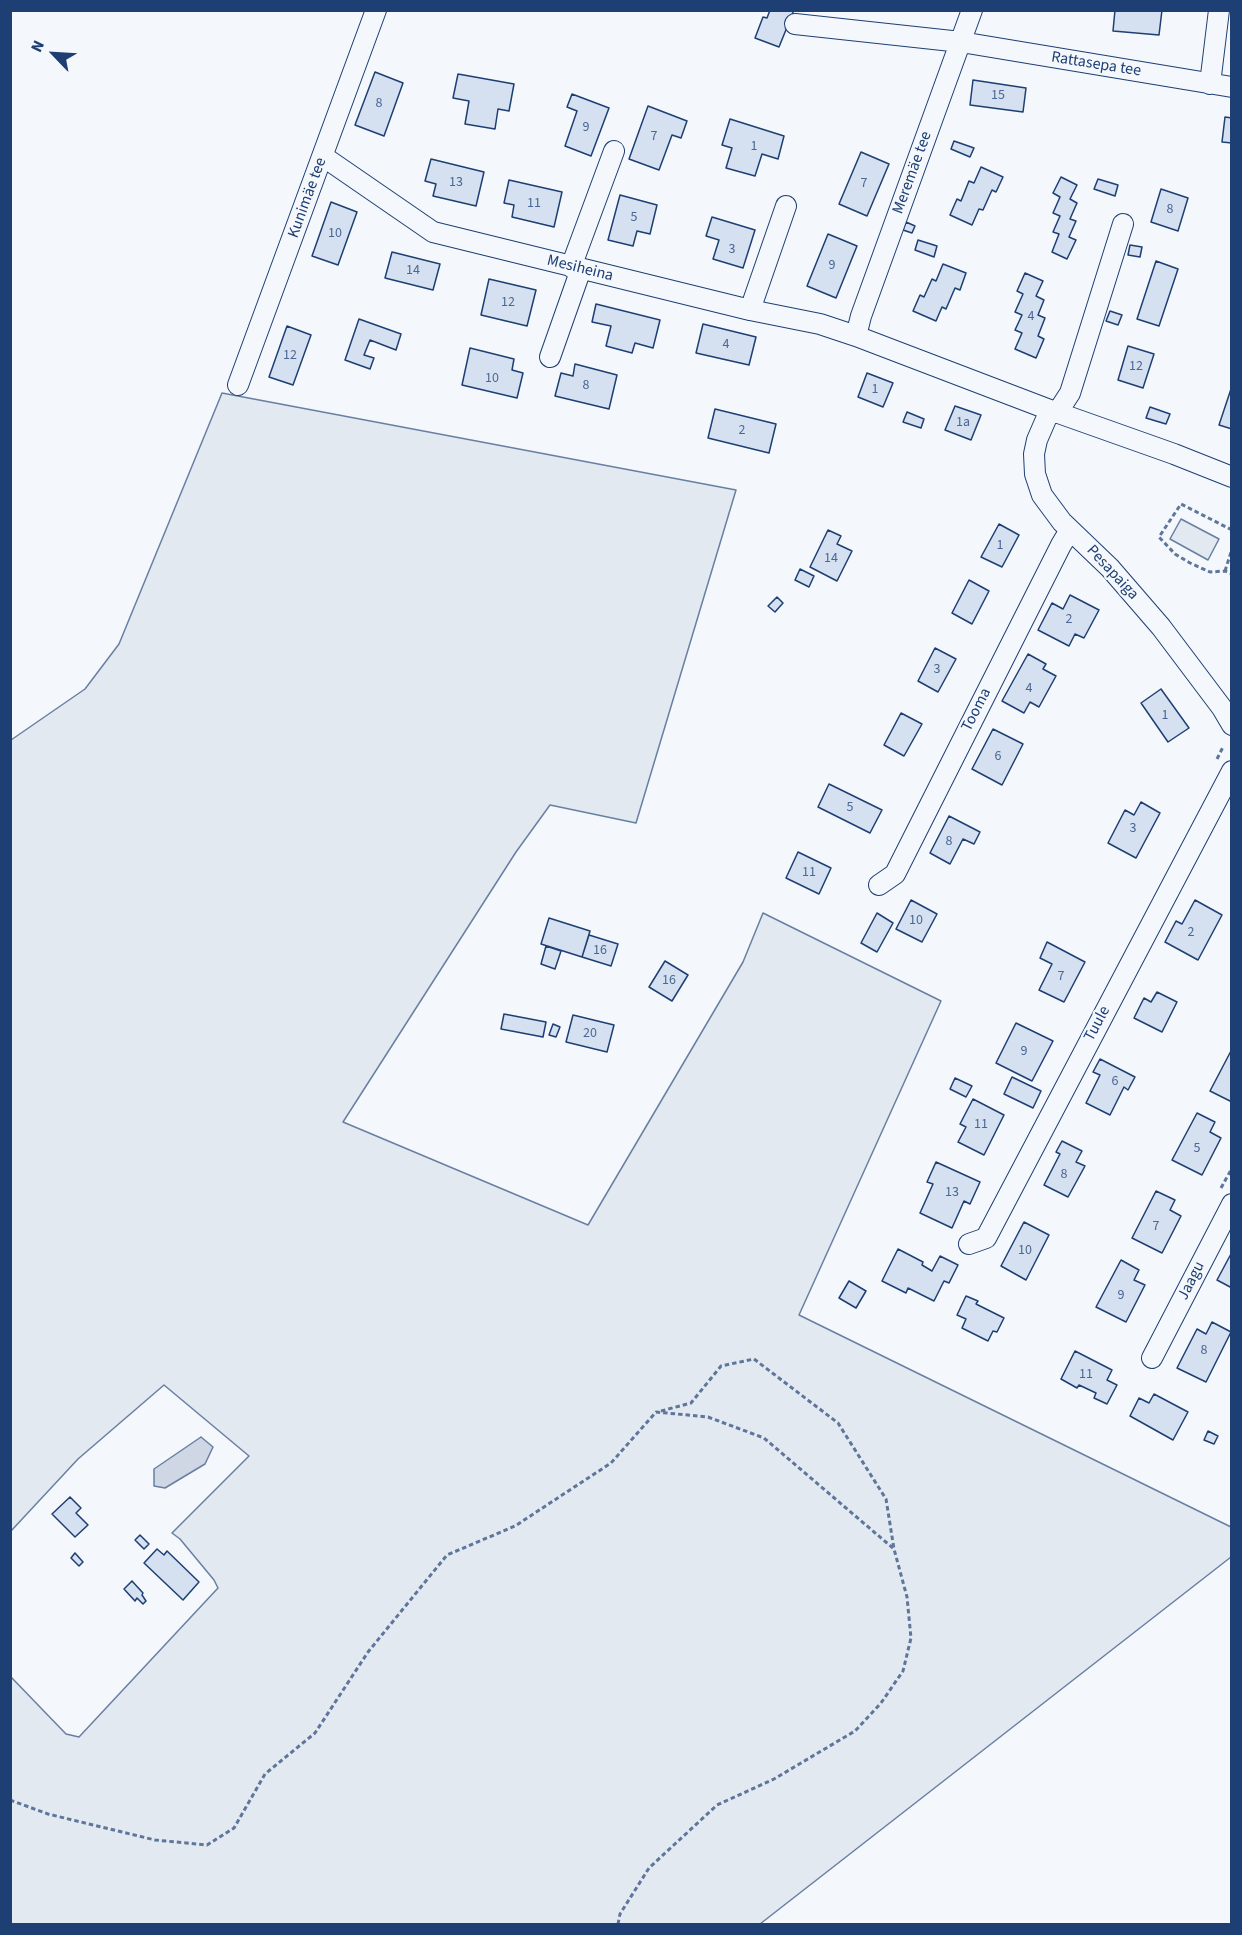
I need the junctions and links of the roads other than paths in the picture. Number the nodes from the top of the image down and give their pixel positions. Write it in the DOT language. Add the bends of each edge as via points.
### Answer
graph roads {
  1 [pos="376,10"];
  2 [pos="816,10"];
  3 [pos="972,10"];
  4 [pos="1219,10"];
  5 [pos="795,24"];
  6 [pos="833,28"];
  7 [pos="961,42"];
  8 [pos="1210,84"];
  9 [pos="1232,87"];
  10 [pos="614,151"];
  11 [pos="324,157"];
  12 [pos="786,206"];
  13 [pos="1123,224"];
  14 [pos="576,268"];
  15 [pos="750,310"];
  16 [pos="856,336"];
  17 [pos="550,357"];
  18 [pos="238,385"];
  19 [pos="1054,412"];
  20 [pos="1232,477"];
  21 [pos="1070,530"];
  22 [pos="1232,725"];
  23 [pos="1232,771"];
  24 [pos="1225,795"];
  25 [pos="879,885"];
  26 [pos="1232,1203"];
  27 [pos="969,1244"];
  28 [pos="1152,1358"];
  1 -- 11 [label="street, Kunimäe tee"];
  2 -- 6 [label="street"];
  3 -- 7 [label="street, Meremäe tee"];
  4 -- 8 [label="street"];
  5 -- 6 [label="street, Rattasepa tee"];
  6 -- 7 [label="street, Rattasepa tee"];
  7 -- 8 [label="street, Rattasepa tee"];
  7 -- 16 [label="street, Meremäe tee"];
  8 -- 9 [label="street, Rattasepa tee"];
  10 -- 14 [label="street"];
  11 -- 14 [label="street, Mesiheina" via="433,232"];
  11 -- 18 [label="street, Kunimäe tee"];
  12 -- 15 [label="street"];
  13 -- 19 [label="street, Pesapaiga" via="1070,393"];
  14 -- 15 [label="street, Mesiheina"];
  14 -- 17 [label="street"];
  15 -- 16 [label="street, Mesiheina" via="820,324"];
  16 -- 19 [label="street"];
  19 -- 20 [label="street"];
  19 -- 21 [label="street, Pesapaiga" via="1037,440 1035,474 1041,495"];
  21 -- 22 [label="street, Pesapaiga" via="1110,568 1161,627"];
  21 -- 25 [label="street, Tooma" via="895,874"];
  23 -- 24 [label="street, Tuule"];
  24 -- 27 [label="street, Tuule" via="986,1238"];
  26 -- 28 [label="street, Jaagu"];
}
